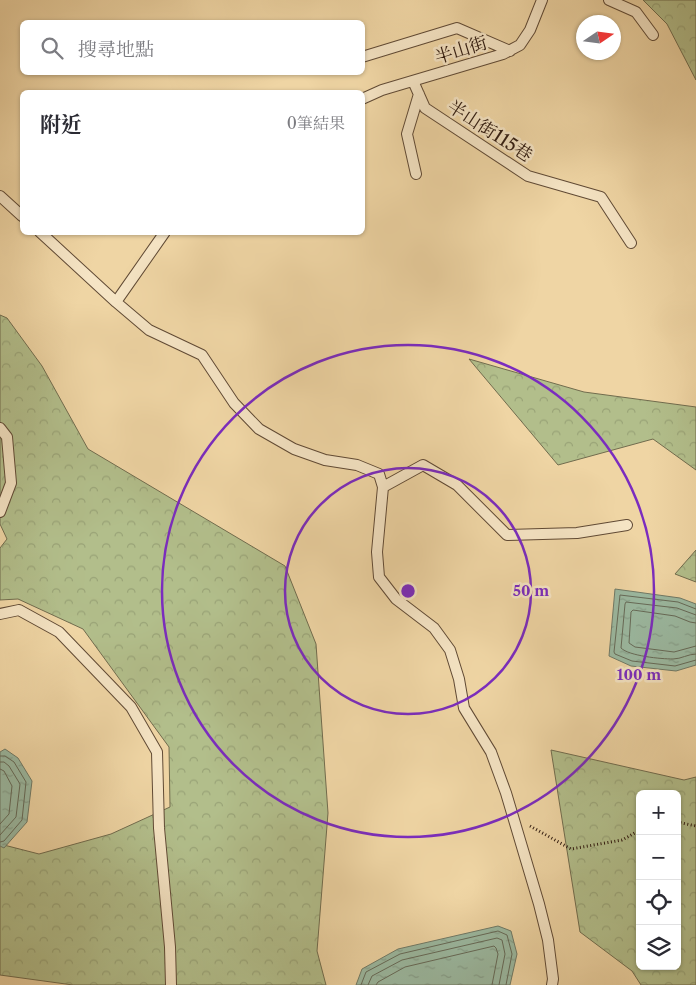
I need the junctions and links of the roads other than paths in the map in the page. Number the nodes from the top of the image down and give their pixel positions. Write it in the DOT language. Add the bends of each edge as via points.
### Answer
graph roads {
  1 [pos="542,0"];
  2 [pos="609,0"];
  3 [pos="653,35"];
  4 [pos="510,51"];
  5 [pos="365,56"];
  6 [pos="412,81"];
  7 [pos="419,94"];
  8 [pos="365,98"];
  9 [pos="416,174"];
  10 [pos="0,196"];
  11 [pos="20,214"];
  12 [pos="43,235"];
  13 [pos="163,235"];
  14 [pos="631,243"];
  15 [pos="116,302"];
  16 [pos="0,428"];
  17 [pos="383,487"];
  18 [pos="0,512"];
  19 [pos="627,526"];
  20 [pos="0,614"];
  21 [pos="171,985"];
  22 [pos="552,985"];
  1 -- 4 [label="lane, 半山街" via="530,30 520,45"];
  2 -- 3 [label="lane" via="636,12"];
  4 -- 5 [label="lane" via="457,28"];
  4 -- 6 [label="lane, 半山街"];
  6 -- 7 [label="lane, 半山街115巷"];
  6 -- 8 [label="lane, 半山街"];
  7 -- 9 [label="lane" via="407,134"];
  7 -- 14 [label="lane, 半山街115巷" via="425,108 528,176 601,197"];
  10 -- 11 [label="lane"];
  12 -- 15 [label="lane"];
  13 -- 15 [label="lane"];
  15 -- 17 [label="lane" via="149,330 202,355 234,403 259,429 294,450 357,465 379,474"];
  16 -- 18 [label="lane" via="7,437 11,483"];
  17 -- 19 [label="lane" via="423,465 457,485 507,535 577,533"];
  17 -- 22 [label="lane" via="376,552 379,577 396,600 434,628 450,650 464,708 491,752 513,816 546,931"];
  20 -- 21 [label="lane" via="19,610 59,632 131,707 157,752 158,828"];
}
